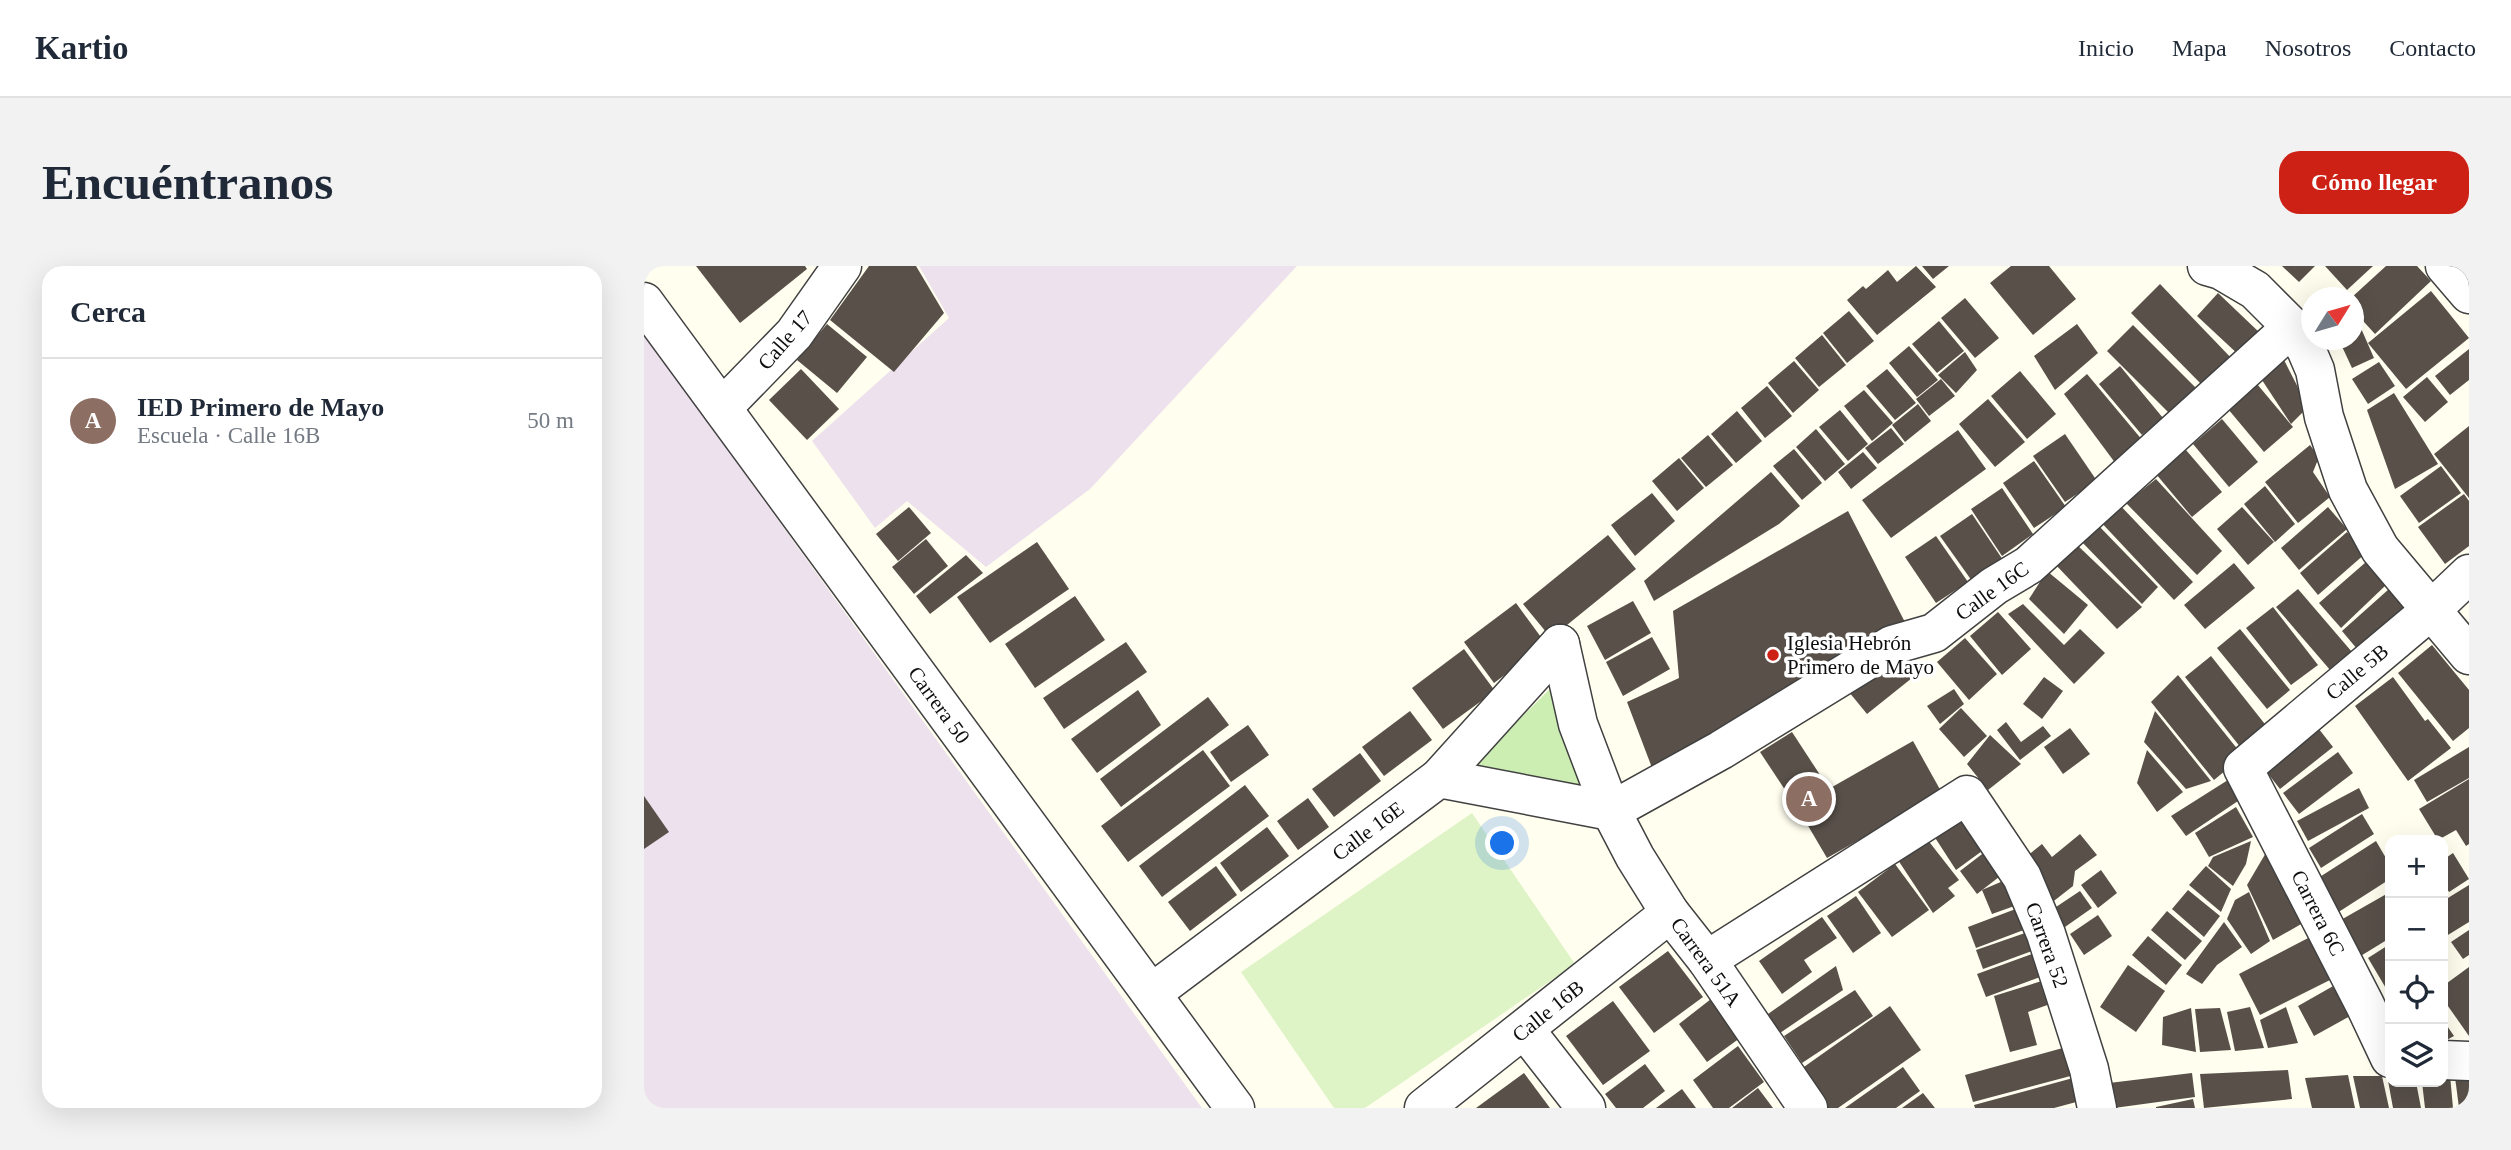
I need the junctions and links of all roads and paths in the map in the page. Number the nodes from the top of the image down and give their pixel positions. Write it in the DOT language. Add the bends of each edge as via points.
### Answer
graph roads {
  1 [pos="842,266"];
  2 [pos="2207,266"];
  3 [pos="2445,266"];
  4 [pos="2469,294"];
  5 [pos="644,302"];
  6 [pos="2292,327"];
  7 [pos="722,408"];
  8 [pos="2469,574"];
  9 [pos="2430,611"];
  10 [pos="1560,644"];
  11 [pos="2469,655"];
  12 [pos="2243,768"];
  13 [pos="1439,778"];
  14 [pos="1611,811"];
  15 [pos="1670,913"];
  16 [pos="1707,960"];
  17 [pos="1152,993"];
  18 [pos="1525,1030"];
  19 [pos="2385,1048"];
  20 [pos="2448,1060"];
  21 [pos="2469,1061"];
  22 [pos="1235,1108"];
  23 [pos="1424,1108"];
  24 [pos="1586,1108"];
  25 [pos="1808,1108"];
  26 [pos="2097,1108"];
  1 -- 7 [label="street, Calle 17" via="794,334"];
  2 -- 6 [label="street" via="2255,290"];
  3 -- 4 [label="street"];
  5 -- 7 [label="street, Carrera 50"];
  6 -- 9 [label="street" via="2315,370 2324,417 2348,490 2380,549"];
  6 -- 14 [label="street, Calle 16C" via="2029,565 1934,633 1892,645"];
  7 -- 17 [label="street, Carrera 50"];
  8 -- 9 [label="street, Calle 5B"];
  9 -- 11 [label="street"];
  9 -- 12 [label="street, Calle 5B"];
  10 -- 13 [label="street, Calle 16E"];
  10 -- 14 [label="street, Carrera 51A" via="1578,724"];
  12 -- 19 [label="street, Carrera 6C"];
  13 -- 14 [label="street"];
  13 -- 17 [label="street, Calle 16E"];
  14 -- 15 [label="street, Carrera 51A"];
  15 -- 16 [label="street, Carrera 51A"];
  15 -- 18 [label="street, Calle 16B"];
  16 -- 25 [label="street, Carrera 51A"];
  16 -- 26 [label="street, Carrera 52" via="1967,795 2022,877 2046,934"];
  17 -- 22 [label="street, Carrera 50"];
  18 -- 23 [label="street, Calle 16B"];
  18 -- 24 [label="street"];
  20 -- 21 [label="street"];
}
